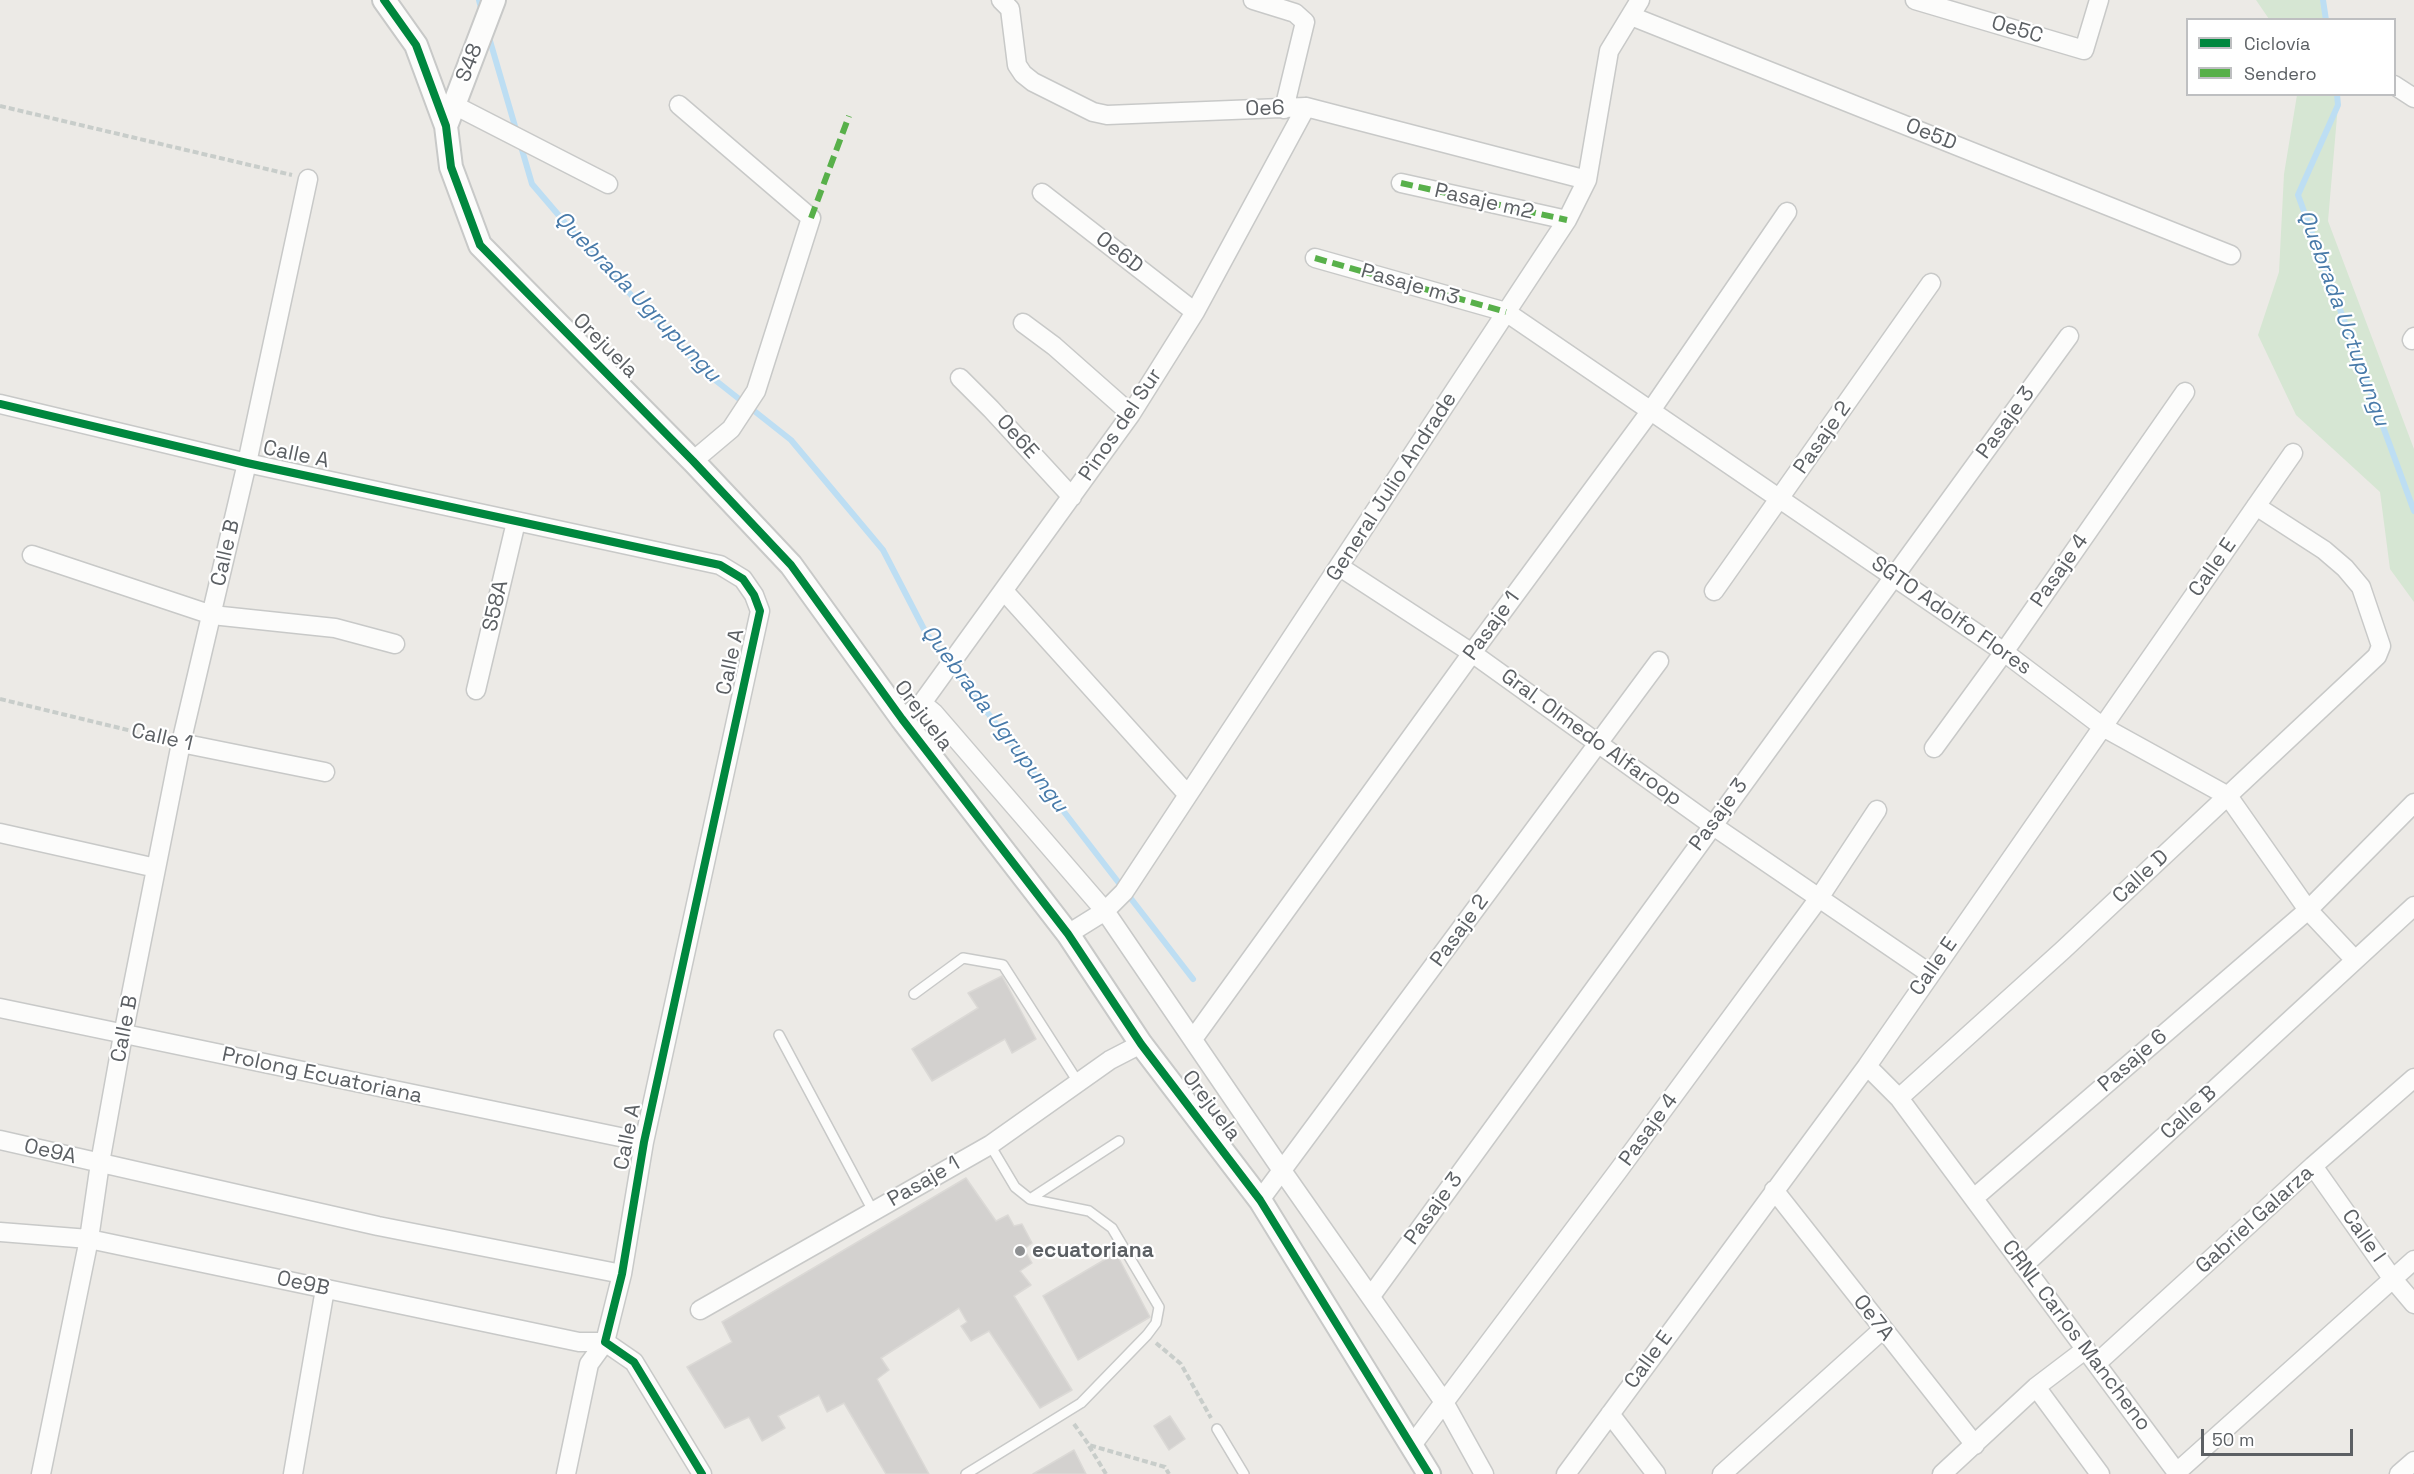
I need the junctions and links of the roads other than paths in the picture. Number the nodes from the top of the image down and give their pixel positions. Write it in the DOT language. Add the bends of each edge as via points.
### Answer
graph roads {
  1 [pos="384,0"];
  2 [pos="494,0"];
  3 [pos="1001,0"];
  4 [pos="1253,0"];
  5 [pos="1915,0"];
  6 [pos="2099,0"];
  7 [pos="1636,8"];
  8 [pos="1973,9"];
  9 [pos="2396,86"];
  10 [pos="2414,98"];
  11 [pos="679,105"];
  12 [pos="1306,107"];
  13 [pos="1284,109"];
  14 [pos="450,115"];
  15 [pos="308,179"];
  16 [pos="1587,180"];
  17 [pos="1401,183"];
  18 [pos="608,184"];
  19 [pos="1042,193"];
  20 [pos="1787,212"];
  21 [pos="1567,220"];
  22 [pos="2231,255"];
  23 [pos="1315,258"];
  24 [pos="1931,284"];
  25 [pos="1195,312"];
  26 [pos="1506,312"];
  27 [pos="1023,323"];
  28 [pos="2068,336"];
  29 [pos="960,378"];
  30 [pos="2185,392"];
  31 [pos="0,404"];
  32 [pos="1652,409"];
  33 [pos="1131,414"];
  34 [pos="2293,453"];
  35 [pos="693,461"];
  36 [pos="247,463"];
  37 [pos="1072,497"];
  38 [pos="1780,499"];
  39 [pos="2256,506"];
  40 [pos="516,522"];
  41 [pos="32,555"];
  42 [pos="1340,567"];
  43 [pos="1896,576"];
  44 [pos="1004,591"];
  45 [pos="1714,591"];
  46 [pos="212,615"];
  47 [pos="395,644"];
  48 [pos="2004,651"];
  49 [pos="1472,653"];
  50 [pos="1659,661"];
  51 [pos="476,690"];
  52 [pos="922,703"];
  53 [pos="902,719"];
  54 [pos="2103,727"];
  55 [pos="181,742"];
  56 [pos="1598,743"];
  57 [pos="1934,748"];
  58 [pos="325,772"];
  59 [pos="1188,795"];
  60 [pos="2228,796"];
  61 [pos="2414,803"];
  62 [pos="1877,810"];
  63 [pos="1712,825"];
  64 [pos="0,833"];
  65 [pos="156,868"];
  66 [pos="1819,898"];
  67 [pos="2414,906"];
  68 [pos="2308,910"];
  69 [pos="1106,911"];
  70 [pos="1068,934"];
  71 [pos="2355,960"];
  72 [pos="1929,973"];
  73 [pos="914,994"];
  74 [pos="0,1008"];
  75 [pos="123,1035"];
  76 [pos="779,1035"];
  77 [pos="1193,1038"];
  78 [pos="1141,1044"];
  79 [pos="1867,1066"];
  80 [pos="2414,1078"];
  81 [pos="1078,1082"];
  82 [pos="1899,1098"];
  83 [pos="0,1140"];
  84 [pos="1119,1141"];
  85 [pos="644,1142"];
  86 [pos="990,1145"];
  87 [pos="100,1163"];
  88 [pos="2313,1166"];
  89 [pos="1283,1172"];
  90 [pos="1774,1190"];
  91 [pos="1974,1198"];
  92 [pos="1030,1199"];
  93 [pos="1260,1200"];
  94 [pos="873,1211"];
  95 [pos="0,1232"];
  96 [pos="89,1239"];
  97 [pos="2414,1260"];
  98 [pos="2023,1266"];
  99 [pos="622,1274"];
  100 [pos="2392,1278"];
  101 [pos="325,1289"];
  102 [pos="1371,1296"];
  103 [pos="2414,1304"];
  104 [pos="700,1310"];
  105 [pos="1882,1330"];
  106 [pos="605,1342"];
  107 [pos="2091,1356"];
  108 [pos="2036,1387"];
  109 [pos="1444,1402"];
  110 [pos="1610,1414"];
  111 [pos="1217,1429"];
  112 [pos="1412,1444"];
  113 [pos="1975,1444"];
  114 [pos="2414,1461"];
  115 [pos="2177,1473"];
  116 [pos="41,1474"];
  117 [pos="293,1474"];
  118 [pos="566,1474"];
  119 [pos="702,1474"];
  120 [pos="966,1474"];
  121 [pos="1244,1474"];
  122 [pos="1429,1474"];
  123 [pos="1484,1474"];
  124 [pos="1566,1474"];
  125 [pos="1656,1474"];
  126 [pos="1722,1474"];
  127 [pos="1942,1474"];
  128 [pos="2100,1474"];
  129 [pos="2399,1474"];
  1 -- 14 [label="street, Orejuela" via="416,45"];
  2 -- 14 [label="street, S48"];
  3 -- 13 [label="street, Oe6" via="1010,9 1017,65 1023,74 1093,112 1107,115"];
  4 -- 13 [label="street" via="1295,13 1305,22"];
  5 -- 8 [label="street, Oe5C"];
  6 -- 8 [label="street, Oe5C" via="2084,50"];
  7 -- 16 [label="street, General Julio Andrade" via="1609,51"];
  7 -- 22 [label="street, Oe5D"];
  9 -- 10 [label="street"];
  11 -- 35 [label="street" via="811,218 756,391 731,429"];
  12 -- 13 [label="street, Oe6"];
  12 -- 16 [label="street, Oe6"];
  12 -- 25 [label="street, Pinos del Sur"];
  14 -- 18 [label="street"];
  14 -- 35 [label="street, Orejuela" via="451,167 480,245"];
  15 -- 36 [label="street, Calle B"];
  16 -- 21 [label="street, General Julio Andrade"];
  17 -- 21 [label="street, Pasaje m2"];
  19 -- 25 [label="street, Oe6D"];
  20 -- 32 [label="street, Pasaje 1"];
  21 -- 26 [label="street, General Julio Andrade"];
  23 -- 26 [label="street, Pasaje m3"];
  24 -- 38 [label="street, Pasaje 2"];
  25 -- 33 [label="street, Pinos del Sur"];
  26 -- 32 [label="street, SGTO Adolfo Flores"];
  26 -- 42 [label="street, General Julio Andrade"];
  27 -- 33 [label="street"];
  28 -- 43 [label="street, Pasaje 3"];
  29 -- 37 [label="street, Oe6E"];
  30 -- 48 [label="street, Pasaje 4"];
  31 -- 36 [label="street, Calle A"];
  32 -- 38 [label="street, SGTO Adolfo Flores"];
  32 -- 49 [label="street, Pasaje 1"];
  33 -- 37 [label="street, Pinos del Sur"];
  34 -- 39 [label="street, Calle E"];
  35 -- 53 [label="street, Orejuela" via="790,565"];
  36 -- 40 [label="street, Calle A"];
  36 -- 46 [label="street, Calle B"];
  37 -- 44 [label="street, Pinos del Sur"];
  38 -- 43 [label="street, SGTO Adolfo Flores"];
  38 -- 45 [label="street, Pasaje 2"];
  39 -- 54 [label="street, Calle E"];
  39 -- 60 [label="street, Calle D" via="2345,568 2361,587 2380,652"];
  40 -- 51 [label="street, S58A"];
  40 -- 85 [label="street, Calle A" via="720,565 742,579 760,611"];
  41 -- 46 [label="street"];
  42 -- 49 [label="street, Gral. Olmedo Alfaroop"];
  42 -- 59 [label="street, General Julio Andrade"];
  43 -- 48 [label="street, SGTO Adolfo Flores"];
  43 -- 63 [label="street, Pasaje 3"];
  44 -- 52 [label="street, Pinos del Sur"];
  44 -- 59 [label="street"];
  46 -- 47 [label="street" via="335,628"];
  46 -- 55 [label="street, Calle B"];
  48 -- 54 [label="street, SGTO Adolfo Flores"];
  48 -- 57 [label="street, Pasaje 4"];
  49 -- 56 [label="street, Gral. Olmedo Alfaroop"];
  49 -- 77 [label="street, Pasaje 1"];
  50 -- 56 [label="street, Pasaje 2"];
  52 -- 53 [label="street, Pinos del Sur"];
  52 -- 69 [label="street"];
  53 -- 70 [label="street, Orejuela"];
  54 -- 60 [label="street, SGTO Adolfo Flores"];
  54 -- 72 [label="street, Calle E"];
  55 -- 58 [label="street, Calle 1"];
  55 -- 65 [label="street, Calle B"];
  56 -- 63 [label="street, Gral. Olmedo Alfaroop"];
  56 -- 89 [label="street, Pasaje 2"];
  59 -- 69 [label="street, General Julio Andrade" via="1124,892"];
  60 -- 68 [label="street, SGTO Adolfo Flores"];
  60 -- 82 [label="street, Calle D"];
  61 -- 68 [label="street, Pasaje 6"];
  62 -- 66 [label="street, Pasaje 4"];
  63 -- 66 [label="street, Gral. Olmedo Alfaroop"];
  63 -- 102 [label="street, Pasaje 3"];
  64 -- 65 [label="street"];
  65 -- 75 [label="street, Calle B"];
  66 -- 72 [label="street, Gral. Olmedo Alfaroop"];
  66 -- 109 [label="street, Pasaje 4"];
  67 -- 71 [label="street, Calle B"];
  68 -- 71 [label="street, SGTO Adolfo Flores"];
  68 -- 91 [label="street, Pasaje 6"];
  69 -- 70 [label="street, General Julio Andrade"];
  69 -- 77 [label="street"];
  70 -- 78 [label="street, Orejuela"];
  71 -- 98 [label="street, Calle B"];
  72 -- 79 [label="street, Calle E"];
  73 -- 81 [label="lane" via="963,958 1003,965"];
  74 -- 75 [label="street, Prolong Ecuatoriana"];
  75 -- 85 [label="street, Prolong Ecuatoriana"];
  75 -- 87 [label="street, Calle B"];
  76 -- 94 [label="lane"];
  77 -- 89 [label="street"];
  78 -- 81 [label="street, Pasaje 1" via="1110,1059"];
  78 -- 93 [label="street, Orejuela"];
  79 -- 82 [label="street"];
  79 -- 90 [label="street, Calle E"];
  80 -- 88 [label="street, Gabriel Galarza"];
  81 -- 86 [label="street, Pasaje 1"];
  82 -- 91 [label="street"];
  83 -- 87 [label="street, Oe9A"];
  84 -- 92 [label="lane"];
  85 -- 99 [label="street, Calle A"];
  86 -- 92 [label="lane" via="1015,1187"];
  86 -- 94 [label="street, Pasaje 1"];
  87 -- 96 [label="street, Calle B"];
  87 -- 99 [label="street, Oe9A" via="378,1226"];
  88 -- 100 [label="street, Calle I"];
  88 -- 107 [label="street, Gabriel Galarza"];
  89 -- 93 [label="street, Pasaje 2"];
  89 -- 102 [label="street"];
  90 -- 105 [label="street, Oe7A"];
  90 -- 110 [label="street, Calle E"];
  91 -- 98 [label="street, CRNL Carlos Mancheno"];
  92 -- 120 [label="lane" via="1089,1211 1112,1228 1159,1307 1156,1323 1081,1403"];
  93 -- 112 [label="street, Orejuela"];
  94 -- 104 [label="street, Pasaje 1"];
  95 -- 96 [label="street, Oe9B"];
  96 -- 101 [label="street, Oe9B"];
  96 -- 116 [label="street, Calle B"];
  97 -- 100 [label="street"];
  98 -- 107 [label="street, CRNL Carlos Mancheno"];
  99 -- 106 [label="street, Calle A"];
  100 -- 103 [label="street, Calle I"];
  100 -- 115 [label="street"];
  101 -- 106 [label="street, Oe9B" via="579,1342"];
  101 -- 117 [label="street"];
  102 -- 109 [label="street"];
  105 -- 113 [label="street, Oe7A"];
  105 -- 126 [label="street"];
  106 -- 118 [label="street, Calle A" via="589,1364"];
  106 -- 119 [label="street" via="634,1362"];
  107 -- 108 [label="street, Gabriel Galarza"];
  107 -- 115 [label="street, CRNL Carlos Mancheno"];
  108 -- 113 [label="street, Gabriel Galarza"];
  108 -- 128 [label="street"];
  109 -- 112 [label="street, Pasaje 4"];
  109 -- 123 [label="street"];
  110 -- 124 [label="street, Calle E"];
  110 -- 125 [label="street"];
  111 -- 121 [label="lane"];
  112 -- 122 [label="street, Orejuela"];
  113 -- 127 [label="street, Gabriel Galarza"];
  114 -- 129 [label="street"];
}
